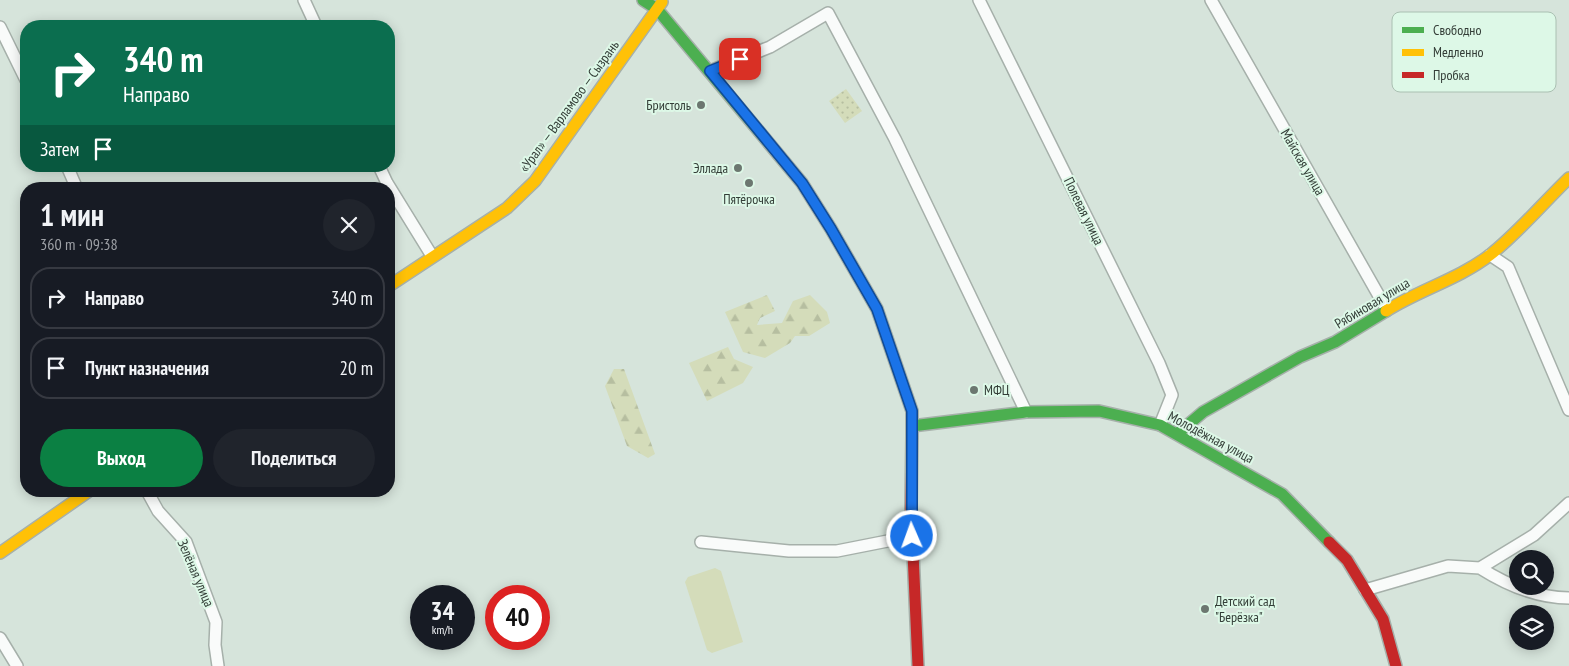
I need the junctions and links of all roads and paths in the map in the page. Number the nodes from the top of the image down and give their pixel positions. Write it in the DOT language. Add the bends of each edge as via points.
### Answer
graph roads {
  1 [pos="304,0"];
  2 [pos="643,0"];
  3 [pos="979,0"];
  4 [pos="1211,0"];
  5 [pos="660,5"];
  6 [pos="313,20"];
  7 [pos="0,27"];
  8 [pos="20,68"];
  9 [pos="710,71"];
  10 [pos="1569,178"];
  11 [pos="395,196"];
  12 [pos="1490,254"];
  13 [pos="432,256"];
  14 [pos="395,282"];
  15 [pos="1387,310"];
  16 [pos="1569,410"];
  17 [pos="1026,412"];
  18 [pos="1160,425"];
  19 [pos="912,426"];
  20 [pos="1177,434"];
  21 [pos="80,497"];
  22 [pos="150,497"];
  23 [pos="1569,504"];
  24 [pos="912,536"];
  25 [pos="701,542"];
  26 [pos="0,553"];
  27 [pos="1480,568"];
  28 [pos="1365,590"];
  29 [pos="1569,598"];
  30 [pos="0,638"];
  31 [pos="17,666"];
  32 [pos="218,666"];
  33 [pos="918,666"];
  34 [pos="1396,666"];
  1 -- 6 [label="street"];
  2 -- 5 [label="street"];
  3 -- 18 [label="street, Полевая улица" via="1159,363 1172,395"];
  4 -- 15 [label="street, Майская улица"];
  5 -- 9 [label="street"];
  5 -- 13 [label="street, «Урал» — Варламово — Сызрань" via="535,181 507,208"];
  7 -- 8 [label="street"];
  9 -- 17 [label="street" via="770,47 828,13 895,139"];
  9 -- 19 [label="street" via="802,183 856,270 877,309 889,341 912,411"];
  10 -- 12 [label="street, Рябиновая улица"];
  11 -- 13 [label="street"];
  12 -- 15 [label="street, Рябиновая улица" via="1462,273"];
  12 -- 16 [label="street" via="1508,267"];
  13 -- 14 [label="street, «Урал» — Варламово — Сызрань"];
  15 -- 20 [label="street, Рябиновая улица" via="1335,342 1300,357 1203,412"];
  17 -- 18 [label="street, Молодёжная улица" via="1099,412"];
  17 -- 19 [label="street, Молодёжная улица"];
  18 -- 20 [label="street, Молодёжная улица"];
  19 -- 24 [label="street"];
  20 -- 28 [label="street, Молодёжная улица" via="1282,494 1347,560"];
  21 -- 26 [label="street"];
  22 -- 32 [label="street, Зелёная улица" via="186,542 216,622"];
  23 -- 27 [label="street" via="1534,535"];
  24 -- 25 [label="street" via="837,551 789,551"];
  24 -- 33 [label="street"];
  27 -- 28 [label="street" via="1448,566"];
  27 -- 29 [label="street" via="1508,586 1554,598"];
  28 -- 34 [label="street, Молодёжная улица" via="1383,619"];
  30 -- 31 [label="street"];
}
